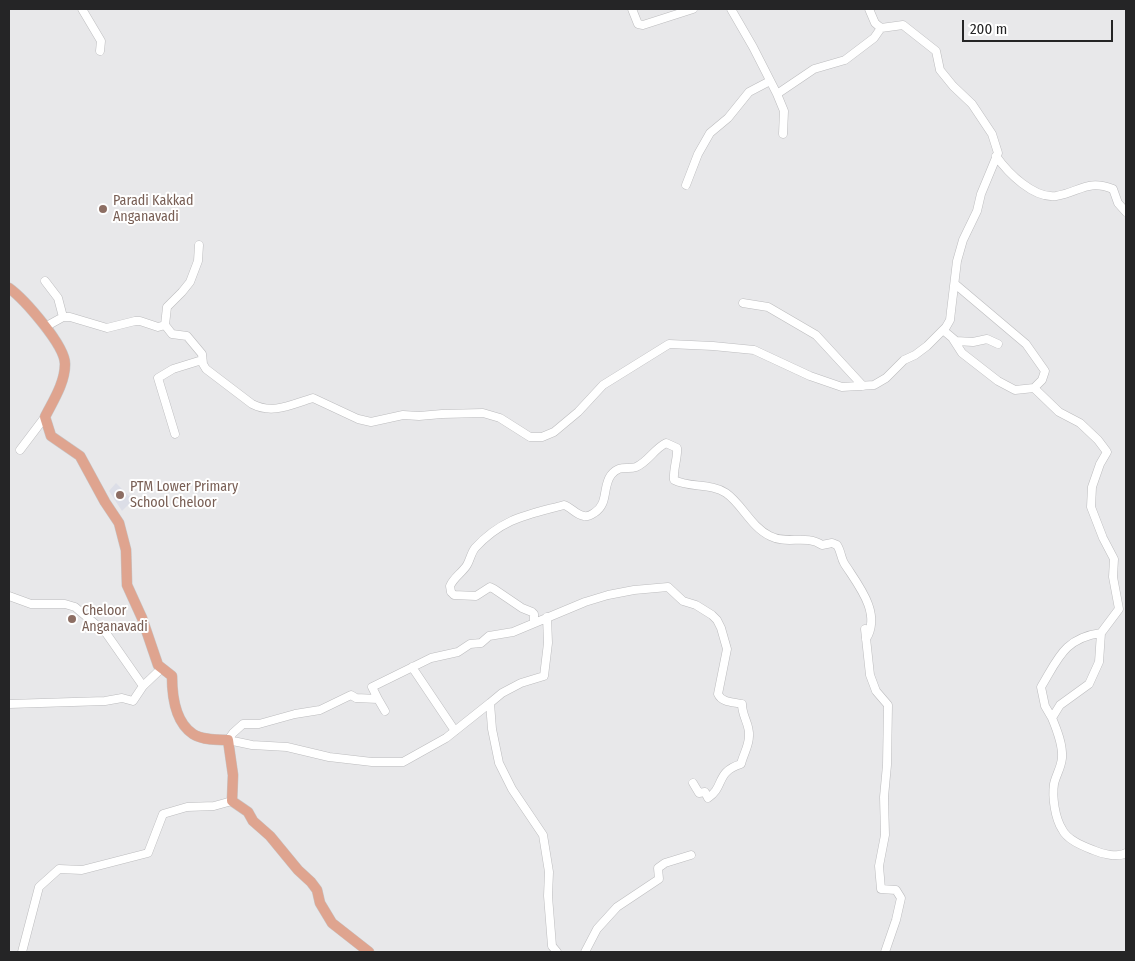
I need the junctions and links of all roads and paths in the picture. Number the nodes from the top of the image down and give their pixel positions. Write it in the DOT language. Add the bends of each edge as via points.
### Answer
graph roads {
  1 [pos="82,9"];
  2 [pos="632,9"];
  3 [pos="693,9"];
  4 [pos="731,9"];
  5 [pos="869,9"];
  6 [pos="881,28"];
  7 [pos="100,50"];
  8 [pos="770,81"];
  9 [pos="777,94"];
  10 [pos="783,134"];
  11 [pos="996,156"];
  12 [pos="686,184"];
  13 [pos="1126,212"];
  14 [pos="199,245"];
  15 [pos="45,281"];
  16 [pos="955,284"];
  17 [pos="9,288"];
  18 [pos="743,303"];
  19 [pos="63,318"];
  20 [pos="165,326"];
  21 [pos="46,327"];
  22 [pos="943,330"];
  23 [pos="952,339"];
  24 [pos="998,344"];
  25 [pos="202,360"];
  26 [pos="863,386"];
  27 [pos="1034,388"];
  28 [pos="45,417"];
  29 [pos="176,434"];
  30 [pos="20,450"];
  31 [pos="9,596"];
  32 [pos="1123,610"];
  33 [pos="547,617"];
  34 [pos="534,622"];
  35 [pos="865,630"];
  36 [pos="1101,633"];
  37 [pos="866,639"];
  38 [pos="412,667"];
  39 [pos="162,668"];
  40 [pos="143,686"];
  41 [pos="378,699"];
  42 [pos="490,703"];
  43 [pos="9,704"];
  44 [pos="385,712"];
  45 [pos="1052,718"];
  46 [pos="455,731"];
  47 [pos="228,740"];
  48 [pos="693,782"];
  49 [pos="232,801"];
  50 [pos="1126,853"];
  51 [pos="692,854"];
  52 [pos="22,952"];
  53 [pos="369,952"];
  54 [pos="557,952"];
  55 [pos="585,952"];
  56 [pos="885,952"];
  1 -- 7 [label="street" via="100,41"];
  2 -- 3 [label="street" via="638,24 643,25"];
  4 -- 8 [label="street"];
  5 -- 6 [label="street"];
  6 -- 9 [label="street" via="874,38 845,60 814,69"];
  6 -- 11 [label="street" via="903,25 936,51 940,70 972,104 992,134 998,153"];
  8 -- 9 [label="street"];
  8 -- 12 [label="street" via="749,92 728,118 710,133"];
  9 -- 10 [label="street" via="784,112"];
  11 -- 13 [label="street" via="1006,169 1038,194 1055,196 1100,184 1113,189 1118,203"];
  11 -- 16 [label="street" via="963,240"];
  14 -- 20 [label="street" via="198,261 190,282 167,307"];
  15 -- 19 [label="street" via="58,298"];
  16 -- 22 [label="street" via="950,320"];
  16 -- 27 [label="street" via="1026,344 1045,371"];
  17 -- 21 [label="main road"];
  18 -- 26 [label="street" via="768,307 816,335"];
  19 -- 20 [label="street" via="70,317 107,328 135,321"];
  19 -- 21 [label="street"];
  20 -- 25 [label="street" via="172,334 188,336 202,354"];
  21 -- 28 [label="main road" via="66,362 63,377"];
  22 -- 23 [label="street"];
  22 -- 26 [label="street" via="886,378 874,385"];
  23 -- 24 [label="street" via="973,342 987,339"];
  23 -- 27 [label="street" via="962,353 998,381 1015,390"];
  25 -- 26 [label="street" via="206,369 258,408 276,410 313,398 371,422 403,415 483,414 500,418 530,437 554,432 603,386 669,344 754,350 842,387"];
  25 -- 29 [label="street" via="173,369 158,378"];
  27 -- 32 [label="street" via="1059,412 1080,423 1107,452 1092,487 1091,507 1114,559 1113,577"];
  28 -- 30 [label="street"];
  28 -- 39 [label="main road" via="51,436 80,456 119,523 126,550 127,585 158,665"];
  31 -- 40 [label="street" via="32,604 75,607 106,633"];
  32 -- 36 [label="street"];
  33 -- 34 [label="street"];
  33 -- 42 [label="street" via="544,676 521,683"];
  33 -- 48 [label="street" via="608,595 668,587 683,601 705,610 717,620 727,649 718,694 726,701 742,704 749,737 741,764 729,768 713,795 708,798 705,792 699,793"];
  34 -- 37 [label="street" via="532,612 490,587 476,596 451,592 450,586 475,548 496,528 515,518 564,505 580,515 592,515 603,504 611,476 622,467 634,467 649,458 658,446 666,443 677,448 674,480 725,492 750,522 771,537 787,541 814,539 822,544 837,545 843,562 867,600 872,624"];
  34 -- 38 [label="street"];
  35 -- 37 [label="street"];
  36 -- 45 [label="street" via="1099,662 1090,684 1060,705"];
  36 -- 45 [label="street" via="1091,634 1069,645 1041,688"];
  37 -- 56 [label="street" via="870,675 876,691 888,705 885,835 879,866 880,889 896,890 901,898"];
  38 -- 41 [label="street" via="372,688"];
  38 -- 46 [label="street"];
  39 -- 40 [label="street"];
  39 -- 47 [label="main road" via="172,676 172,694 182,723 194,735"];
  40 -- 43 [label="street" via="133,701 122,698"];
  41 -- 44 [label="street"];
  41 -- 47 [label="street" via="351,695 320,710 259,724 243,724"];
  42 -- 46 [label="street"];
  42 -- 54 [label="street" via="499,763 543,835 549,872 552,946"];
  45 -- 50 [label="street" via="1062,757 1054,785 1055,807 1062,830 1078,844 1099,853 1122,856"];
  46 -- 47 [label="street" via="404,762 329,757 287,747"];
  47 -- 49 [label="main road" via="233,775"];
  49 -- 52 [label="street" via="163,814 148,853 82,870 59,869 39,887"];
  49 -- 53 [label="main road" via="248,812 311,882 332,923"];
  51 -- 55 [label="street" via="658,868 659,879 617,908 597,929"];
}
